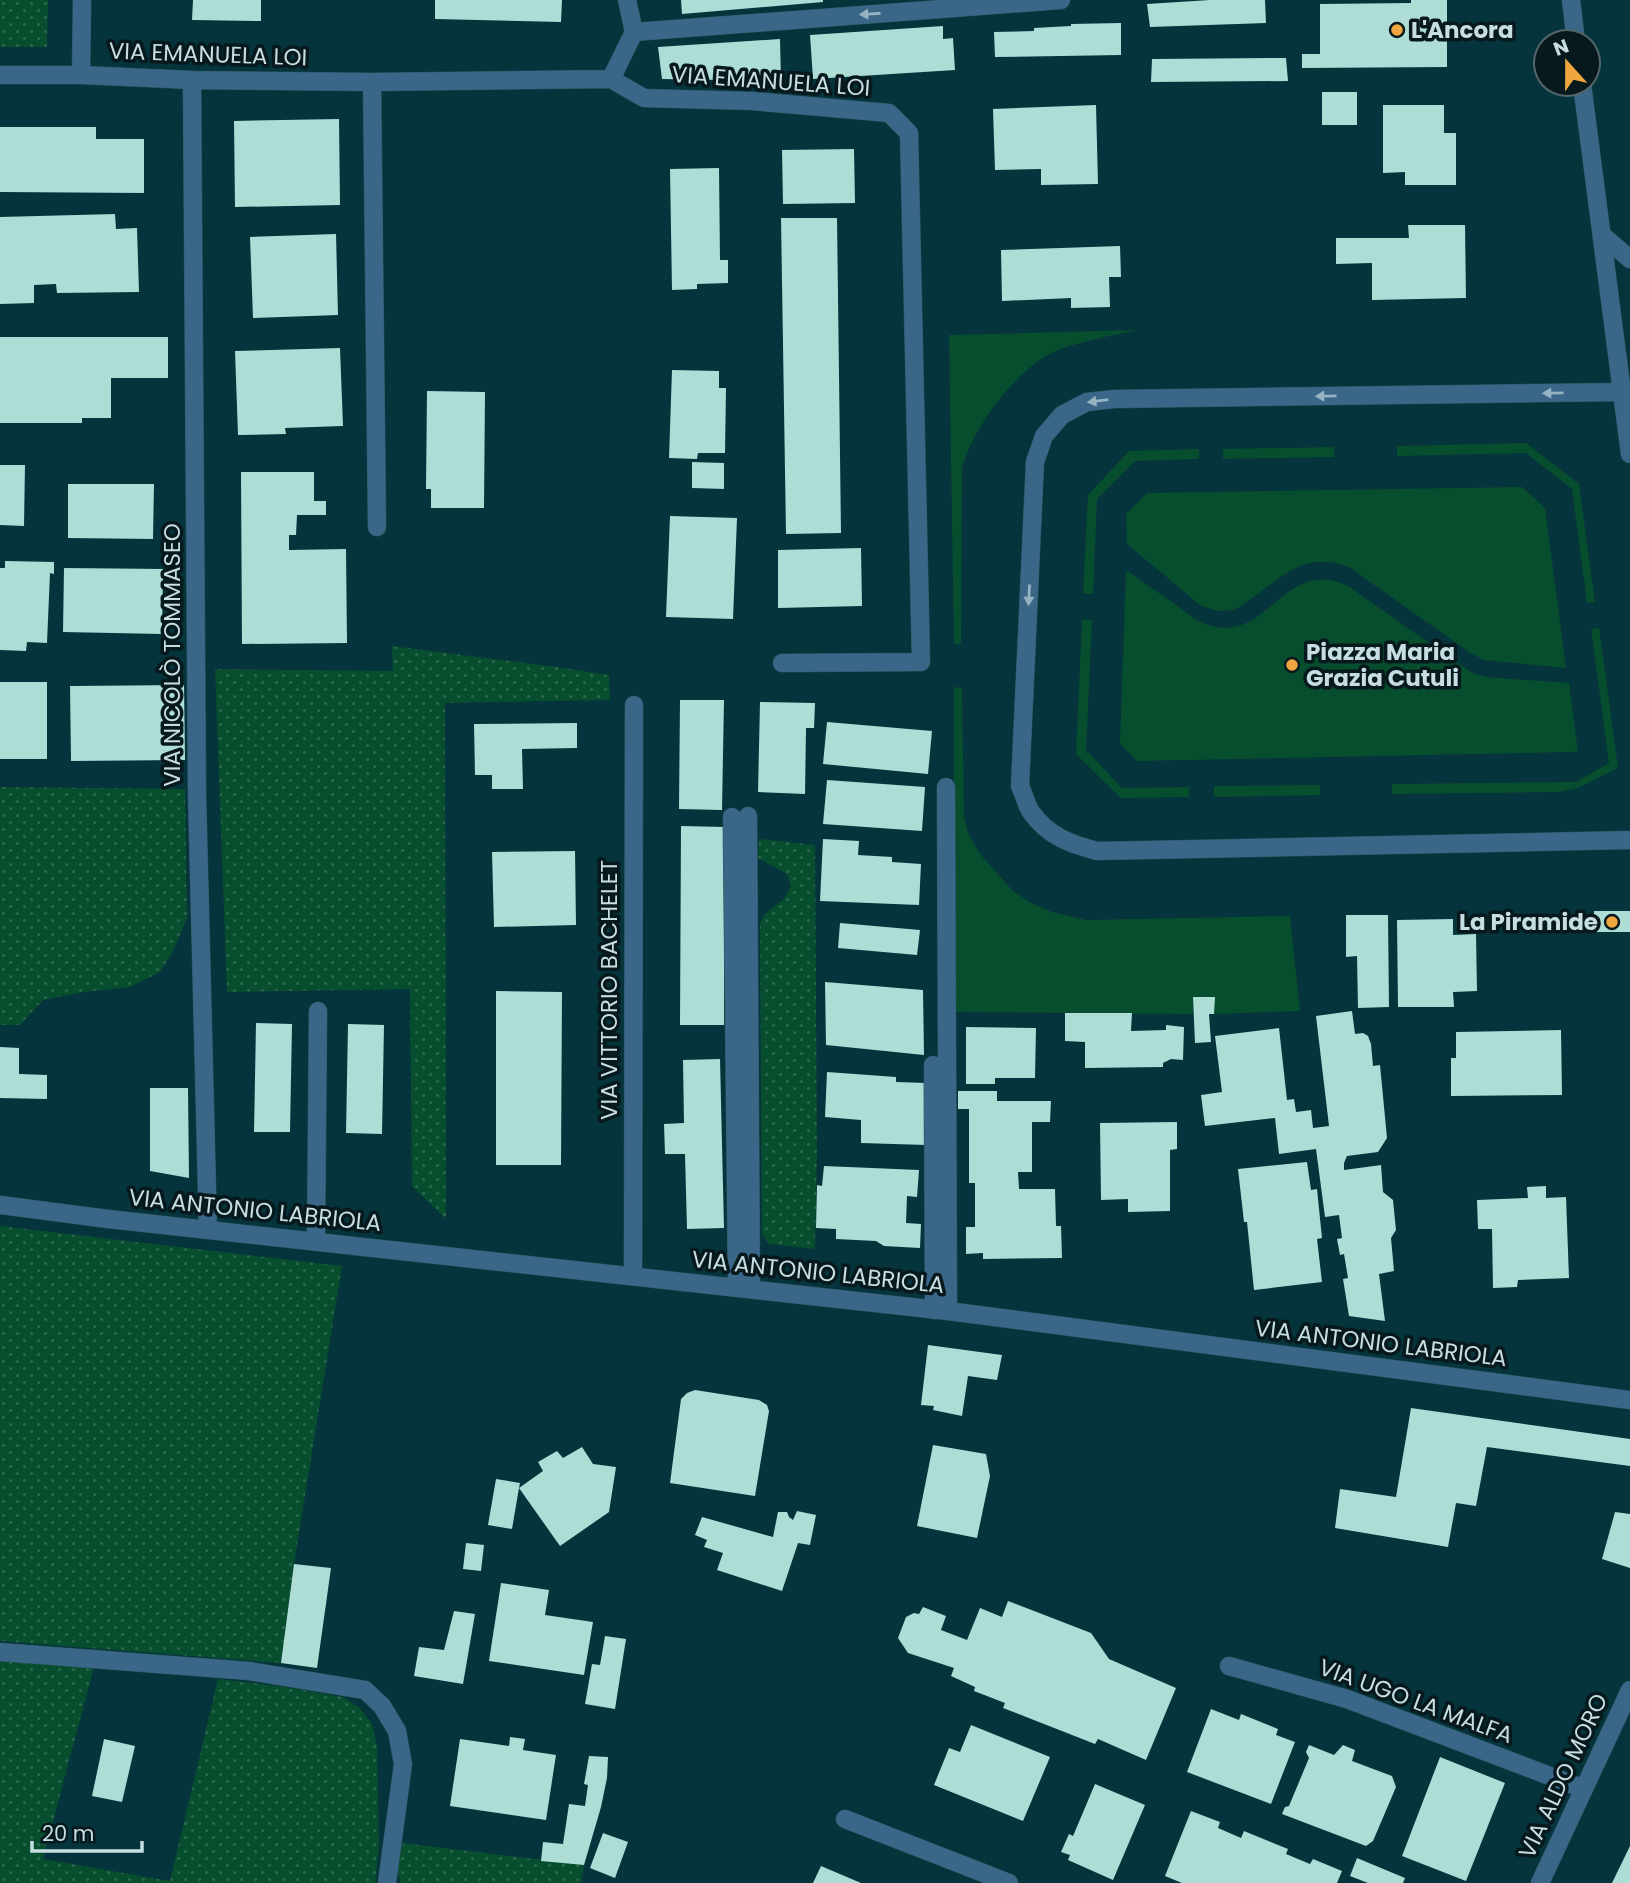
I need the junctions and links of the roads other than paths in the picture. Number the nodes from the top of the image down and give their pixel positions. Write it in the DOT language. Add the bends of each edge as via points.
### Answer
graph roads {
  1 [pos="82,0"];
  2 [pos="628,0"];
  3 [pos="1061,0"];
  4 [pos="1571,0"];
  5 [pos="1574,28"];
  6 [pos="634,32"];
  7 [pos="0,75"];
  8 [pos="81,75"];
  9 [pos="611,79"];
  10 [pos="192,80"];
  11 [pos="372,82"];
  12 [pos="1584,98"];
  13 [pos="1602,235"];
  14 [pos="1630,259"];
  15 [pos="1621,392"];
  16 [pos="1630,454"];
  17 [pos="377,527"];
  18 [pos="782,663"];
  19 [pos="634,705"];
  20 [pos="946,788"];
  21 [pos="740,817"];
  22 [pos="1630,840"];
  23 [pos="318,1011"];
  24 [pos="933,1065"];
  25 [pos="0,1205"];
  26 [pos="208,1230"];
  27 [pos="316,1241"];
  28 [pos="633,1276"];
  29 [pos="744,1288"];
  30 [pos="941,1310"];
  31 [pos="1630,1400"];
  32 [pos="0,1652"];
  33 [pos="1229,1666"];
  34 [pos="1630,1690"];
  35 [pos="1584,1789"];
  36 [pos="845,1819"];
  37 [pos="387,1883"];
  38 [pos="1009,1883"];
  39 [pos="1540,1883"];
  1 -- 8 [label="street"];
  2 -- 6 [label="street"];
  3 -- 6 [label="street, one-way"];
  4 -- 5 [label="street"];
  6 -- 9 [label="street"];
  7 -- 8 [label="street, VIA EMANUELA LOI"];
  8 -- 10 [label="street, VIA EMANUELA LOI"];
  9 -- 11 [label="street, VIA EMANUELA LOI"];
  9 -- 18 [label="street, VIA EMANUELA LOI" via="644,98 752,101 889,113 909,134 921,662"];
  10 -- 11 [label="street, VIA EMANUELA LOI"];
  10 -- 26 [label="street, VIA NICOLÒ TOMMASEO" via="197,793"];
  11 -- 17 [label="street"];
  12 -- 13 [label="street"];
  13 -- 14 [label="street"];
  13 -- 15 [label="street"];
  15 -- 16 [label="street"];
  15 -- 22 [label="street, one-way" via="1114,399 1087,402 1062,415 1044,436 1035,462 1020,786 1031,810 1048,830 1071,844 1097,851"];
  19 -- 28 [label="street, VIA VITTORIO BACHELET"];
  20 -- 30 [label="street"];
  21 -- 29 [label="street"];
  23 -- 27 [label="street"];
  24 -- 30 [label="street"];
  25 -- 26 [label="street, VIA ANTONIO LABRIOLA"];
  26 -- 27 [label="street, VIA ANTONIO LABRIOLA"];
  27 -- 28 [label="street, VIA ANTONIO LABRIOLA"];
  28 -- 29 [label="street, VIA ANTONIO LABRIOLA"];
  29 -- 30 [label="street, VIA ANTONIO LABRIOLA"];
  30 -- 31 [label="street, VIA ANTONIO LABRIOLA"];
  32 -- 37 [label="street" via="249,1671 365,1690 382,1706 397,1731 404,1764"];
  33 -- 35 [label="street, VIA UGO LA MALFA" via="1346,1699"];
  34 -- 35 [label="street, VIA ALDO MORO"];
  35 -- 39 [label="street, VIA ALDO MORO"];
  36 -- 38 [label="street"];
}
